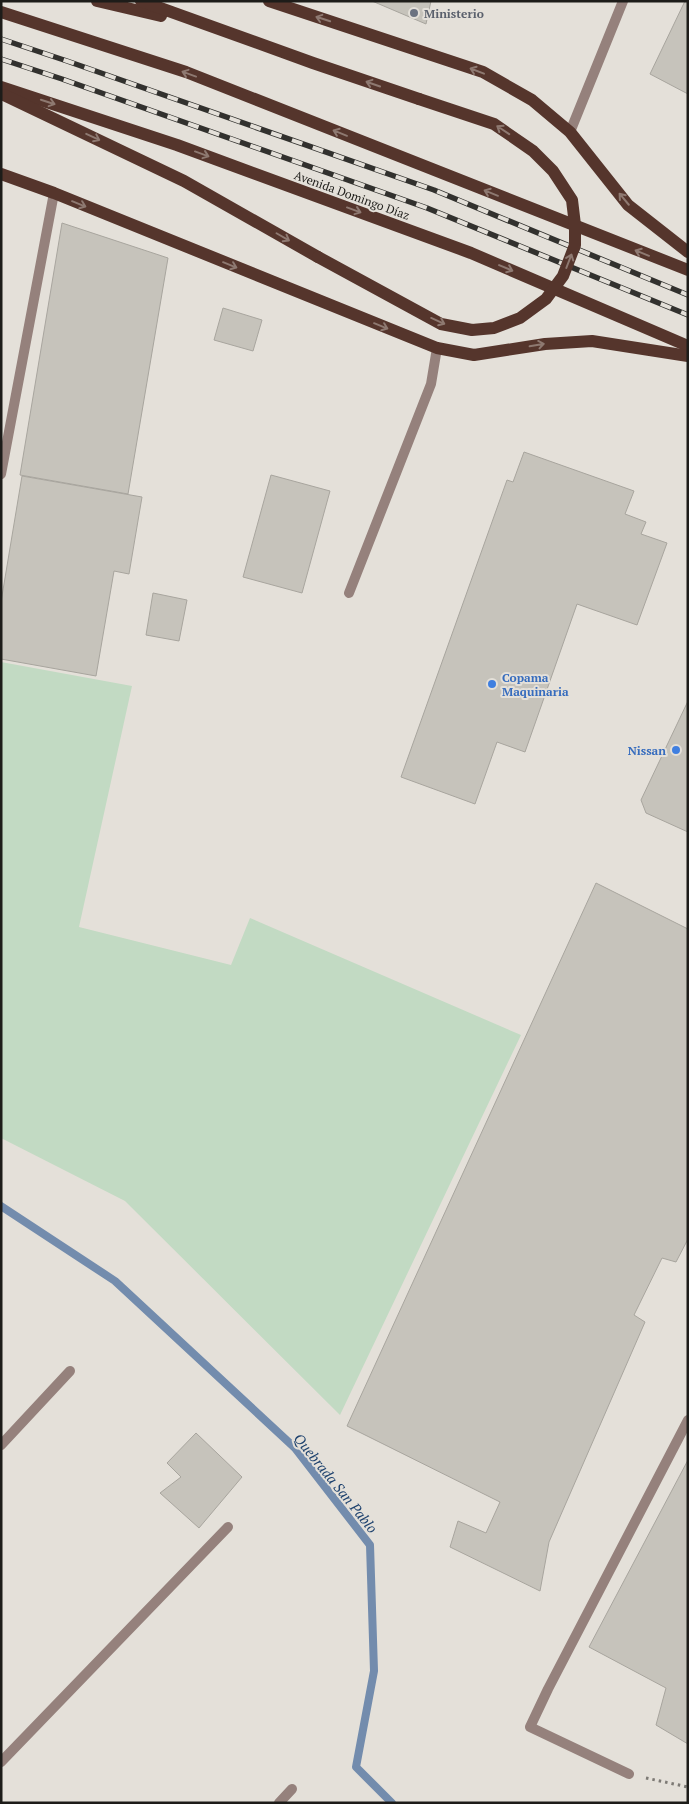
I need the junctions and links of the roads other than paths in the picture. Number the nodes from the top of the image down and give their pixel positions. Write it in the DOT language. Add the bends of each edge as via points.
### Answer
graph roads {
  1 [pos="96,1"];
  2 [pos="141,1"];
  3 [pos="269,1"];
  4 [pos="623,1"];
  5 [pos="1,12"];
  6 [pos="218,28"];
  7 [pos="1,87"];
  8 [pos="1,94"];
  9 [pos="570,132"];
  10 [pos="1,174"];
  11 [pos="54,193"];
  12 [pos="688,252"];
  13 [pos="688,270"];
  14 [pos="688,346"];
  15 [pos="437,348"];
  16 [pos="688,356"];
  17 [pos="1,474"];
  18 [pos="350,593"];
  19 [pos="70,1371"];
  20 [pos="688,1420"];
  21 [pos="1,1445"];
  22 [pos="228,1527"];
  23 [pos="1,1762"];
  24 [pos="629,1774"];
  25 [pos="292,1789"];
  26 [pos="279,1803"];
  1 -- 6 [label="main road"];
  2 -- 6 [label="main road"];
  9 -- 3 [label="main road, one-way" via="532,100 482,72"];
  4 -- 9 [label="street"];
  13 -- 5 [label="main road, one-way" via="186,72"];
  8 -- 6 [label="main road, one-way, bridge" via="184,181 441,324 472,330 494,328 520,318 546,299 563,276 575,245 575,225 572,200 553,171 533,150 494,124"];
  7 -- 14 [label="main road, Avenida Domingo Díaz, one-way" via="177,145 461,250"];
  12 -- 9 [label="main road, one-way" via="628,205"];
  10 -- 11 [label="main road"];
  11 -- 15 [label="main road, one-way"];
  11 -- 17 [label="street"];
  15 -- 16 [label="main road, one-way" via="474,355 545,344 592,341"];
  15 -- 18 [label="street" via="431,384"];
  19 -- 21 [label="street"];
  20 -- 24 [label="street" via="530,1727"];
  22 -- 23 [label="street"];
  25 -- 26 [label="street"];
}
